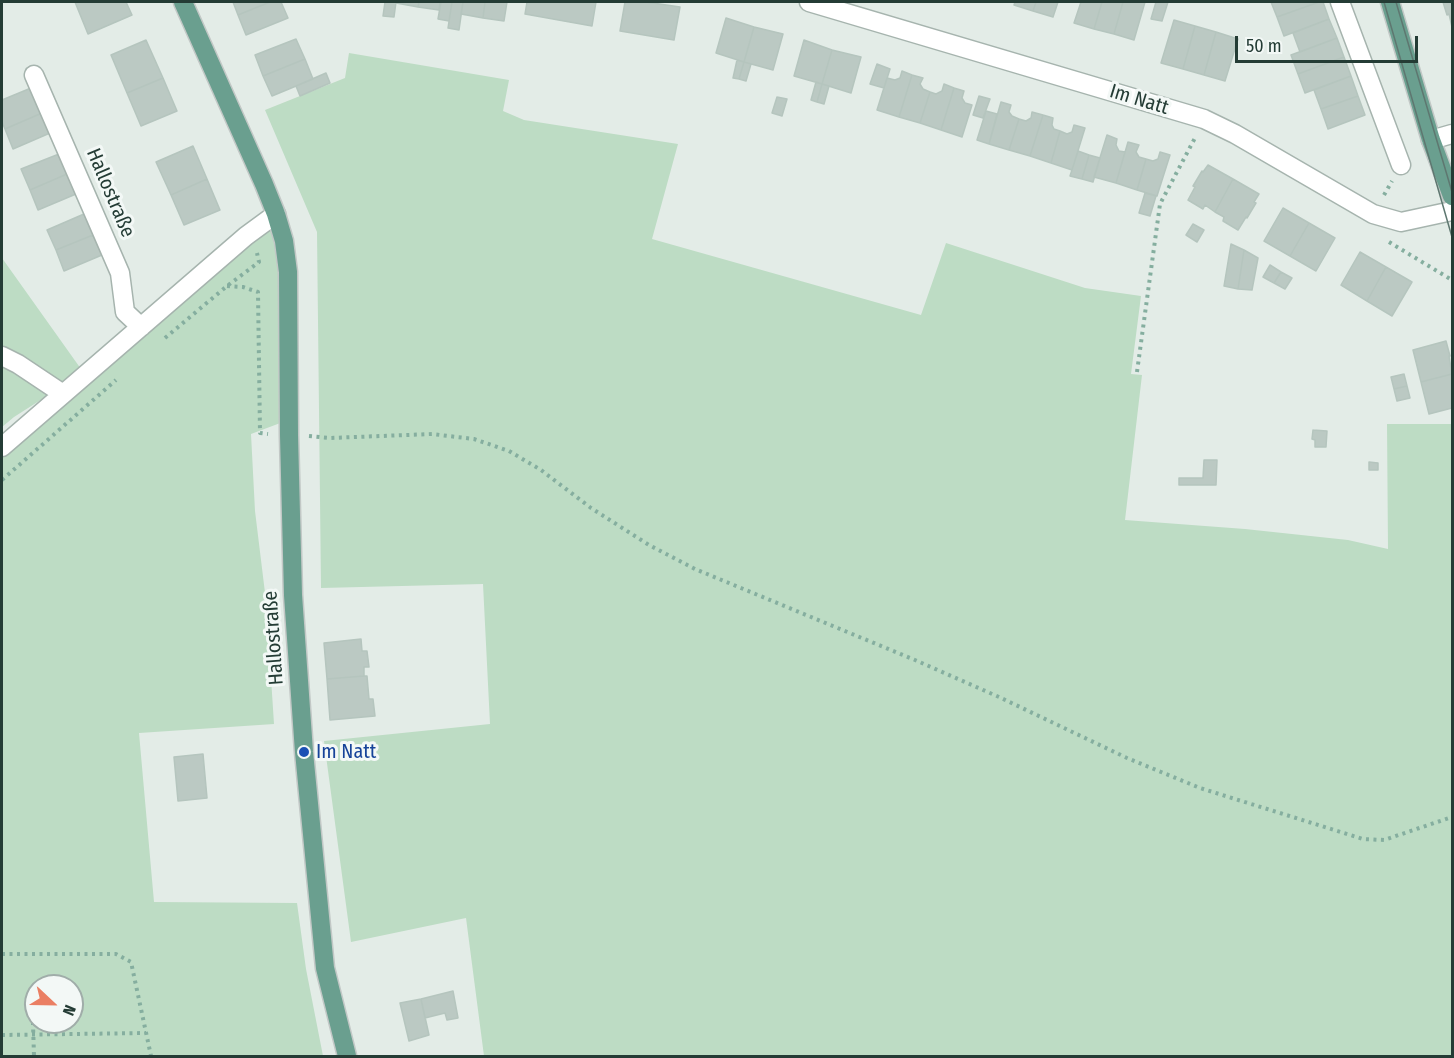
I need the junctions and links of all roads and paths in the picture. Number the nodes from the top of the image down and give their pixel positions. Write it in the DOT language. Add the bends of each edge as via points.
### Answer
graph roads {
  1 [pos="183,2"];
  2 [pos="809,2"];
  3 [pos="1340,2"];
  4 [pos="1390,2"];
  5 [pos="34,75"];
  6 [pos="1204,120"];
  7 [pos="1452,134"];
  8 [pos="1431,140"];
  9 [pos="1401,165"];
  10 [pos="1452,196"];
  11 [pos="1452,211"];
  12 [pos="276,214"];
  13 [pos="141,327"];
  14 [pos="164,338"];
  15 [pos="2,356"];
  16 [pos="1137,372"];
  17 [pos="121,376"];
  18 [pos="63,394"];
  19 [pos="289,435"];
  20 [pos="2,447"];
  21 [pos="2,480"];
  22 [pos="1452,817"];
  23 [pos="2,954"];
  24 [pos="146,1033"];
  25 [pos="33,1034"];
  26 [pos="84,1034"];
  27 [pos="2,1035"];
  28 [pos="34,1056"];
  29 [pos="151,1056"];
  30 [pos="347,1056"];
  1 -- 12 [label="main road, Hallostraße"];
  2 -- 6 [label="street, Im Natt"];
  3 -- 9 [label="street"];
  4 -- 8 [label="main road"];
  5 -- 13 [label="street, Hallostraße" via="120,273 125,312"];
  6 -- 11 [label="street, Im Natt" via="1373,214 1401,222"];
  6 -- 16 [label="path" via="1160,204"];
  7 -- 8 [label="street"];
  8 -- 10 [label="main road"];
  12 -- 13 [label="street"];
  12 -- 19 [label="main road, Hallostraße" via="288,272"];
  13 -- 18 [label="street"];
  14 -- 19 [label="path" via="227,286 258,292 260,433"];
  15 -- 18 [label="street"];
  17 -- 21 [label="path"];
  18 -- 20 [label="street"];
  19 -- 22 [label="path" via="330,438 432,434 474,439 509,451 649,545 695,569 999,696 1126,758 1200,788 1363,839 1384,840"];
  19 -- 30 [label="main road, Hallostraße" via="293,595 304,752 325,968"];
  23 -- 24 [label="path" via="116,954 131,962"];
  24 -- 26 [label="path"];
  24 -- 29 [label="path"];
  25 -- 27 [label="path"];
  25 -- 28 [label="path"];
}
